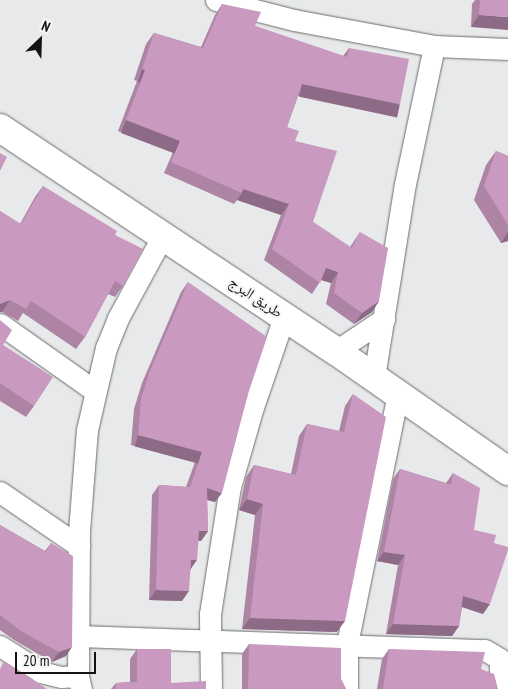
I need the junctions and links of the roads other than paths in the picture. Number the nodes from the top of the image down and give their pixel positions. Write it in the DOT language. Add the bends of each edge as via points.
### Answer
graph roads {
  1 [pos="216,0"];
  2 [pos="434,46"];
  3 [pos="508,49"];
  4 [pos="0,128"];
  5 [pos="163,235"];
  6 [pos="284,317"];
  7 [pos="384,318"];
  8 [pos="0,324"];
  9 [pos="336,351"];
  10 [pos="374,377"];
  11 [pos="95,391"];
  12 [pos="398,394"];
  13 [pos="508,471"];
  14 [pos="0,492"];
  15 [pos="79,546"];
  16 [pos="78,636"];
  17 [pos="210,640"];
  18 [pos="347,644"];
  19 [pos="0,646"];
  20 [pos="79,683"];
  21 [pos="210,689"];
  22 [pos="346,689"];
  23 [pos="500,689"];
  1 -- 2 [label="street" via="294,20"];
  2 -- 3 [label="street"];
  2 -- 7 [label="street" via="405,184"];
  4 -- 5 [label="street, طريق البرج"];
  5 -- 6 [label="street, طريق البرج"];
  5 -- 11 [label="street" via="118,318"];
  6 -- 9 [label="street, طريق البرج"];
  6 -- 17 [label="street" via="230,487 210,614"];
  7 -- 9 [label="street"];
  7 -- 10 [label="street"];
  8 -- 11 [label="street"];
  9 -- 10 [label="street, طريق البرج"];
  10 -- 12 [label="street, طريق البرج"];
  11 -- 15 [label="street" via="81,478"];
  12 -- 13 [label="street, طريق البرج"];
  12 -- 18 [label="street"];
  14 -- 15 [label="street"];
  15 -- 16 [label="street"];
  16 -- 17 [label="street"];
  16 -- 20 [label="street"];
  17 -- 18 [label="street"];
  17 -- 21 [label="street"];
  18 -- 22 [label="street"];
  18 -- 23 [label="street" via="491,651 500,659"];
  19 -- 20 [label="street" via="41,672"];
}
